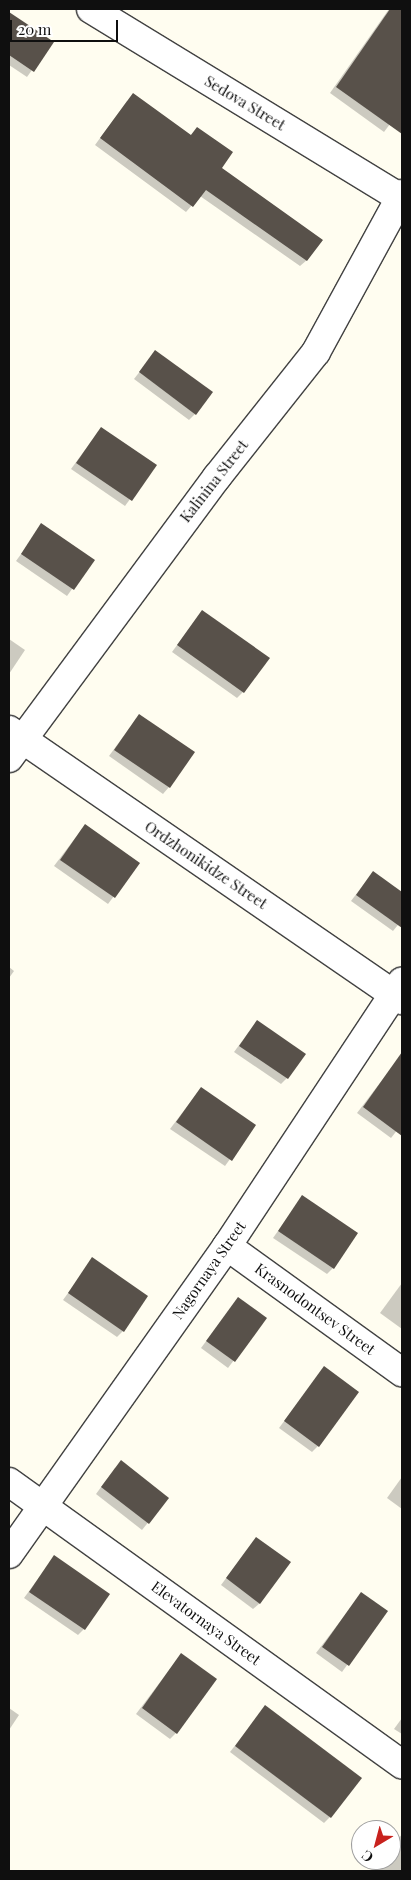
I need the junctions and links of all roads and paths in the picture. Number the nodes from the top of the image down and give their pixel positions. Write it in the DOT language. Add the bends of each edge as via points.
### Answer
graph roads {
  1 [pos="90,9"];
  2 [pos="402,197"];
  3 [pos="13,742"];
  4 [pos="399,992"];
  5 [pos="227,1246"];
  6 [pos="402,1372"];
  7 [pos="9,1482"];
  8 [pos="44,1505"];
  9 [pos="9,1554"];
  10 [pos="402,1764"];
  1 -- 2 [label="street, Sedova Street"];
  2 -- 3 [label="street, Kalinina Street" via="316,352"];
  3 -- 4 [label="street, Ordzhonikidze Street"];
  4 -- 5 [label="street, Nagornaya Street"];
  5 -- 6 [label="street, Krasnodontsev Street"];
  5 -- 8 [label="street, Nagornaya Street"];
  7 -- 8 [label="street, Elevatornaya Street"];
  8 -- 9 [label="street, Nagornaya Street"];
  8 -- 10 [label="street, Elevatornaya Street"];
}
